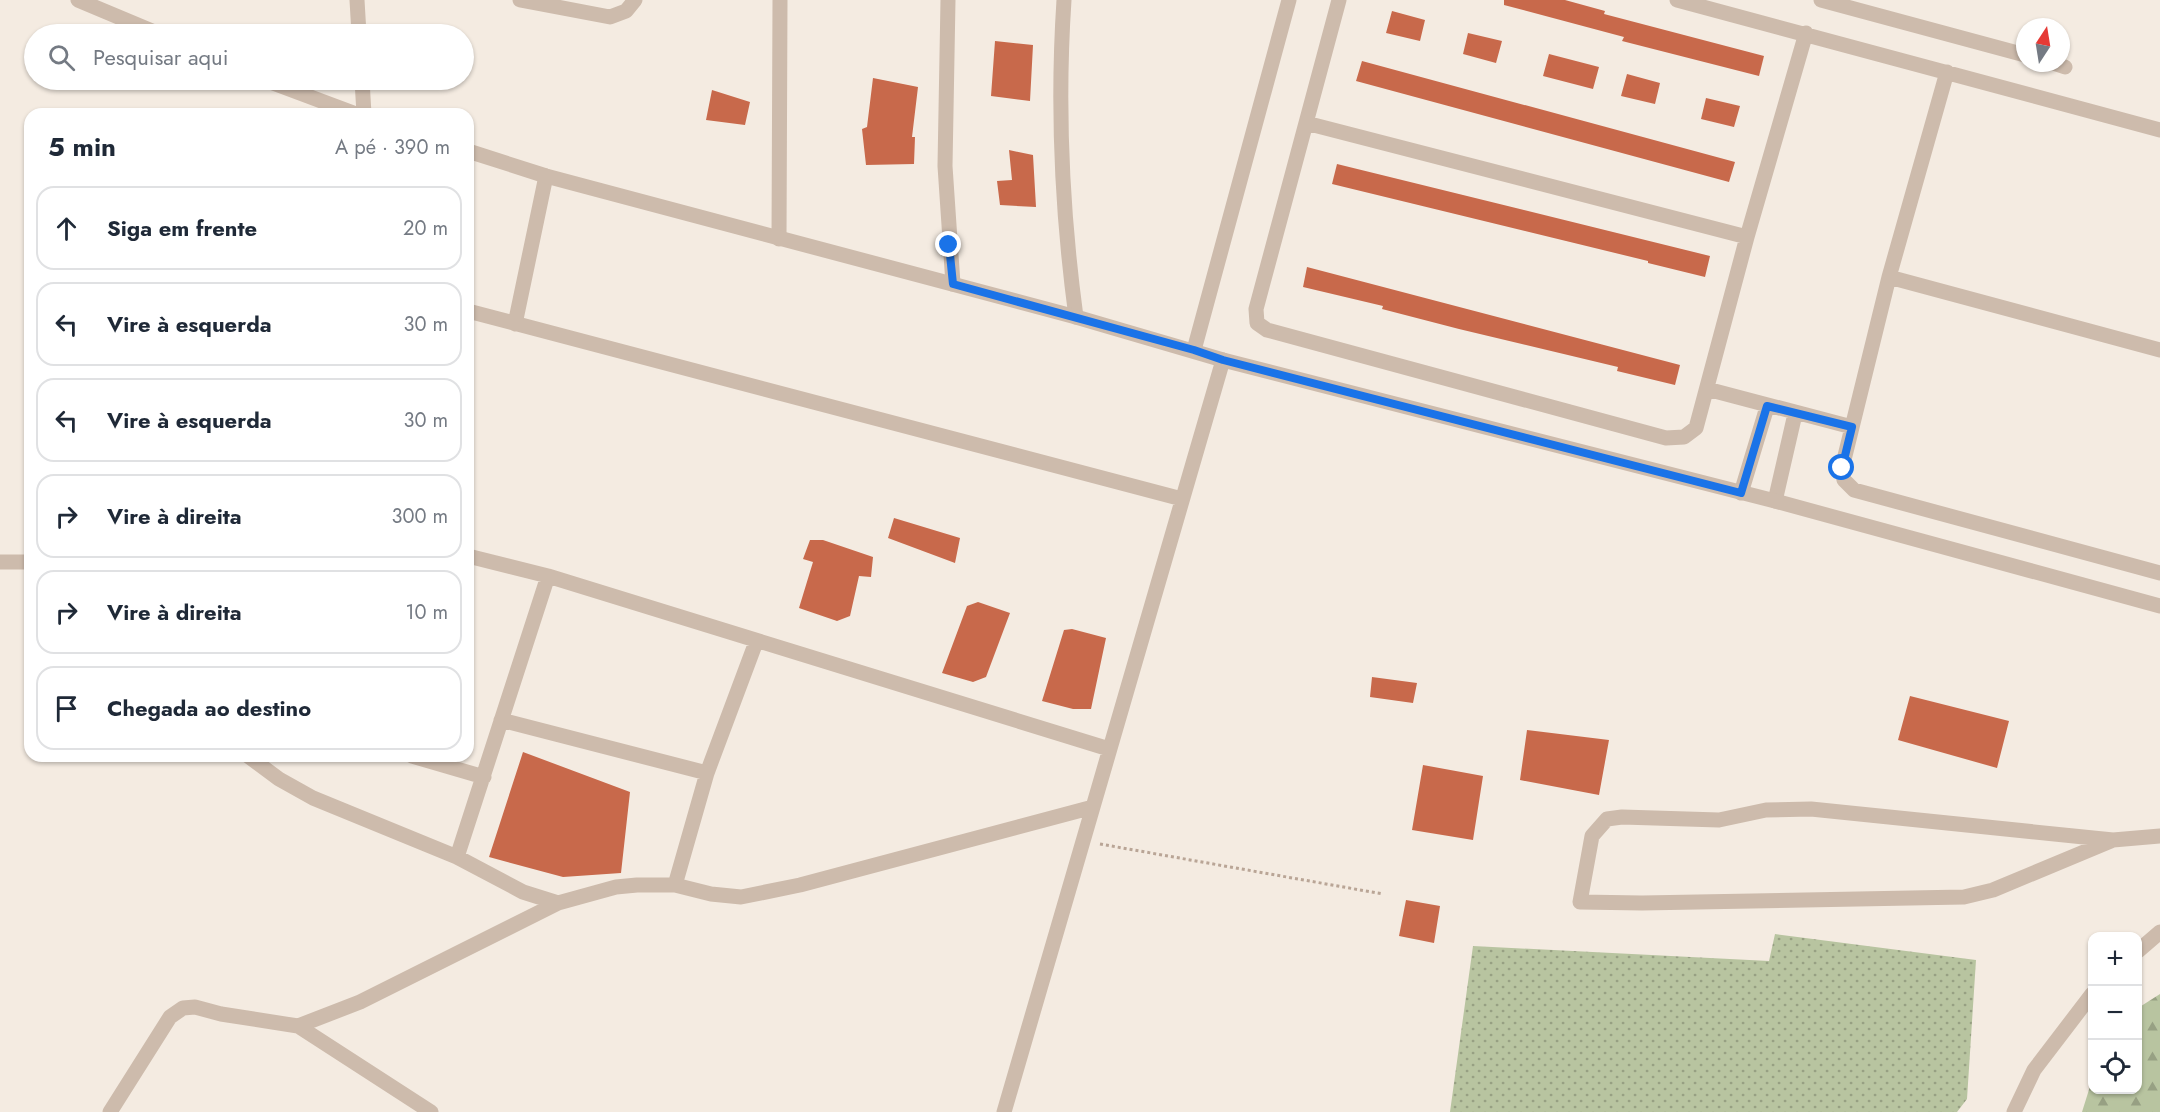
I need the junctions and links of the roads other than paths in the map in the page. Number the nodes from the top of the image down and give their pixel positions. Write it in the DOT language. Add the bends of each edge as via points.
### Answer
graph roads {
  1 [pos="78,0"];
  2 [pos="357,0"];
  3 [pos="520,0"];
  4 [pos="635,0"];
  5 [pos="780,0"];
  6 [pos="948,0"];
  7 [pos="1064,0"];
  8 [pos="1289,0"];
  9 [pos="1339,0"];
  10 [pos="1677,0"];
  11 [pos="1821,0"];
  12 [pos="135,24"];
  13 [pos="358,24"];
  14 [pos="1806,33"];
  15 [pos="2016,53"];
  16 [pos="1947,72"];
  17 [pos="292,90"];
  18 [pos="363,90"];
  19 [pos="340,108"];
  20 [pos="364,108"];
  21 [pos="1306,123"];
  22 [pos="2160,130"];
  23 [pos="474,153"];
  24 [pos="546,176"];
  25 [pos="1747,237"];
  26 [pos="779,239"];
  27 [pos="1889,277"];
  28 [pos="953,284"];
  29 [pos="474,314"];
  30 [pos="1076,317"];
  31 [pos="516,324"];
  32 [pos="1194,350"];
  33 [pos="2160,350"];
  34 [pos="1223,360"];
  35 [pos="1707,389"];
  36 [pos="1767,406"];
  37 [pos="1794,414"];
  38 [pos="1852,427"];
  39 [pos="1741,493"];
  40 [pos="1182,499"];
  41 [pos="1775,501"];
  42 [pos="474,558"];
  43 [pos="0,562"];
  44 [pos="24,562"];
  45 [pos="2160,573"];
  46 [pos="548,576"];
  47 [pos="2160,606"];
  48 [pos="756,642"];
  49 [pos="501,720"];
  50 [pos="1109,749"];
  51 [pos="256,762"];
  52 [pos="433,762"];
  53 [pos="707,772"];
  54 [pos="484,777"];
  55 [pos="1094,807"];
  56 [pos="2160,836"];
  57 [pos="2113,840"];
  58 [pos="457,857"];
  59 [pos="675,885"];
  60 [pos="558,903"];
  61 [pos="2160,932"];
  62 [pos="2142,948"];
  63 [pos="2088,999"];
  64 [pos="298,1026"];
  65 [pos="110,1112"];
  66 [pos="431,1112"];
  67 [pos="1004,1112"];
  68 [pos="2014,1112"];
  1 -- 12 [label="street"];
  2 -- 13 [label="street"];
  3 -- 4 [label="street" via="610,17 626,11"];
  5 -- 26 [label="street"];
  6 -- 28 [label="street" via="945,166"];
  7 -- 30 [label="street" via="1061,136 1069,269"];
  8 -- 32 [label="street"];
  9 -- 21 [label="street"];
  10 -- 14 [label="street"];
  11 -- 15 [label="street"];
  14 -- 16 [label="street"];
  14 -- 25 [label="street"];
  16 -- 22 [label="street"];
  16 -- 27 [label="street"];
  17 -- 19 [label="street"];
  18 -- 20 [label="street"];
  21 -- 25 [label="street"];
  21 -- 35 [label="street" via="1256,309 1257,323 1267,330 1666,438 1684,437 1696,428"];
  23 -- 24 [label="street"];
  24 -- 26 [label="street"];
  24 -- 31 [label="street"];
  25 -- 35 [label="street"];
  26 -- 28 [label="street"];
  27 -- 33 [label="street"];
  27 -- 38 [label="street"];
  28 -- 30 [label="street"];
  29 -- 31 [label="street"];
  30 -- 32 [label="street"];
  31 -- 40 [label="street"];
  32 -- 34 [label="street"];
  34 -- 39 [label="street"];
  34 -- 40 [label="street"];
  35 -- 36 [label="street"];
  36 -- 37 [label="street"];
  36 -- 39 [label="street"];
  37 -- 38 [label="street"];
  37 -- 41 [label="street"];
  38 -- 45 [label="street" via="1842,468 1844,480 1854,490"];
  39 -- 41 [label="street"];
  40 -- 50 [label="street"];
  41 -- 47 [label="street"];
  42 -- 46 [label="street"];
  43 -- 44 [label="street"];
  46 -- 48 [label="street"];
  46 -- 49 [label="street"];
  48 -- 50 [label="street"];
  48 -- 53 [label="street"];
  49 -- 53 [label="street"];
  49 -- 54 [label="street"];
  50 -- 55 [label="street"];
  51 -- 58 [label="street" via="313,798"];
  52 -- 54 [label="street"];
  53 -- 59 [label="street"];
  54 -- 58 [label="street"];
  55 -- 59 [label="street" via="741,897"];
  55 -- 67 [label="street"];
  56 -- 57 [label="street"];
  57 -- 57 [label="street" via="1811,809 1766,810 1719,820 1622,817 1607,819 1592,836 1580,902 1964,897 1994,890"];
  58 -- 60 [label="street" via="522,892"];
  59 -- 60 [label="street" via="616,887"];
  60 -- 64 [label="street" via="360,1002"];
  61 -- 62 [label="street"];
  63 -- 68 [label="street" via="2039,1062"];
  64 -- 65 [label="street" via="183,1008 170,1017"];
  64 -- 66 [label="street"];
}
